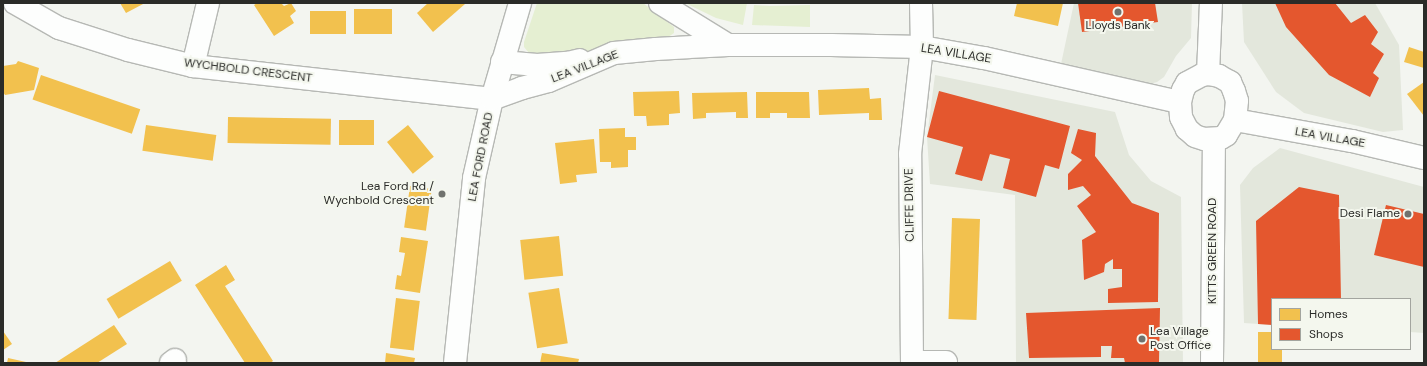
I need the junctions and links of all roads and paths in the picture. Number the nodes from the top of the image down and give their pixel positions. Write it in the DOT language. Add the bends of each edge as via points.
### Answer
graph roads {
  1 [pos="15,3"];
  2 [pos="208,3"];
  3 [pos="520,3"];
  4 [pos="660,3"];
  5 [pos="921,3"];
  6 [pos="1211,3"];
  7 [pos="728,45"];
  8 [pos="922,47"];
  9 [pos="614,54"];
  10 [pos="502,62"];
  11 [pos="193,66"];
  12 [pos="1208,74"];
  13 [pos="492,98"];
  14 [pos="1180,102"];
  15 [pos="1235,120"];
  16 [pos="1214,139"];
  17 [pos="1424,158"];
  18 [pos="912,362"];
  19 [pos="946,362"];
  20 [pos="455,363"];
  21 [pos="1212,363"];
  1 -- 11 [label="street, WYCHBOLD CRESCENT" via="60,28 128,50"];
  2 -- 11 [label="street"];
  3 -- 10 [label="street, LEA FORD ROAD"];
  4 -- 7 [label="street"];
  5 -- 8 [label="street, CLIFFE DRIVE"];
  6 -- 12 [label="street"];
  7 -- 8 [label="street, LEA VILLAGE"];
  7 -- 9 [label="street, LEA VILLAGE"];
  8 -- 14 [label="street, LEA VILLAGE" via="984,58"];
  8 -- 18 [label="street, CLIFFE DRIVE" via="910,154"];
  9 -- 10 [label="street" via="596,55 568,63 536,65"];
  9 -- 13 [label="street, LEA VILLAGE" via="549,81"];
  10 -- 13 [label="street, LEA FORD ROAD"];
  11 -- 13 [label="street, WYCHBOLD CRESCENT"];
  12 -- 14 [label="street" via="1202,74 1188,82"];
  12 -- 15 [label="street" via="1230,82 1237,100"];
  13 -- 20 [label="street, LEA FORD ROAD" via="474,178"];
  14 -- 16 [label="street" via="1181,117 1187,129 1195,136"];
  15 -- 16 [label="street" via="1226,135"];
  15 -- 17 [label="street, LEA VILLAGE" via="1352,141"];
  16 -- 21 [label="street, KITTS GREEN ROAD"];
  18 -- 19 [label="street"];
}
